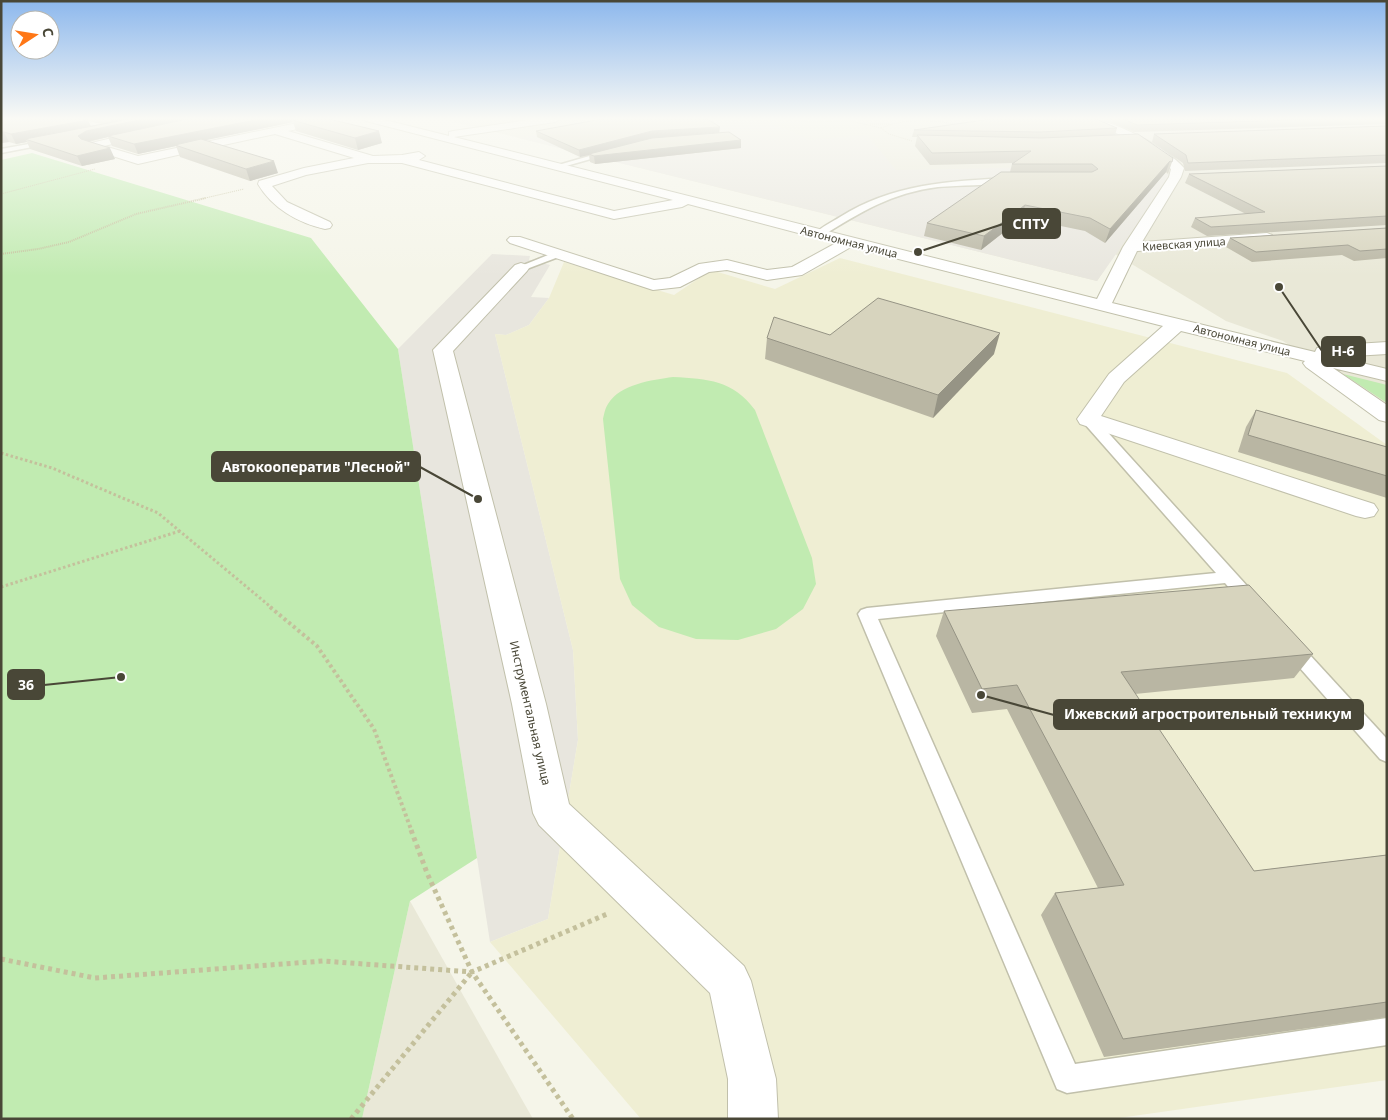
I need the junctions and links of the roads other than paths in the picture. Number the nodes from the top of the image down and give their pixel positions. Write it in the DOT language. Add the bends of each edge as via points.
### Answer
graph roads {
  1 [pos="294,171"];
  2 [pos="308,171"];
  3 [pos="448,171"];
  4 [pos="579,171"];
  5 [pos="1179,171"];
  6 [pos="299,173"];
  7 [pos="1022,180"];
  8 [pos="690,201"];
  9 [pos="325,225"];
  10 [pos="819,234"];
  11 [pos="1279,238"];
  12 [pos="848,242"];
  13 [pos="1131,247"];
  14 [pos="518,254"];
  15 [pos="558,254"];
  16 [pos="1102,306"];
  17 [pos="1177,324"];
  18 [pos="1387,348"];
  19 [pos="1300,354"];
  20 [pos="1387,376"];
  21 [pos="1387,414"];
  22 [pos="1088,419"];
  23 [pos="1365,510"];
  24 [pos="1229,576"];
  25 [pos="1262,613"];
  26 [pos="1282,636"];
  27 [pos="1387,753"];
  28 [pos="1387,1031"];
  29 [pos="753,1119"];
  1 -- 6 [label="street"];
  2 -- 6 [label="street"];
  3 -- 8 [label="street" via="614,215"];
  4 -- 8 [label="street, Автономная улица"];
  5 -- 13 [label="street" via="1180,177"];
  6 -- 9 [label="street" via="264,184 286,208"];
  7 -- 10 [label="lane" via="930,185 866,206"];
  8 -- 10 [label="street, Автономная улица"];
  10 -- 12 [label="street, Автономная улица"];
  11 -- 13 [label="street, Киевская улица"];
  12 -- 15 [label="street" via="796,272 767,275 727,265 705,267 674,283 653,285"];
  12 -- 16 [label="street, Автономная улица"];
  13 -- 16 [label="street"];
  14 -- 15 [label="street"];
  14 -- 15 [label="lane"];
  14 -- 29 [label="street, Инструментальная улица" via="443,350 529,704 552,813 729,980 752,1079"];
  16 -- 17 [label="street, Автономная улица"];
  17 -- 19 [label="street, Автономная улица"];
  17 -- 22 [label="street" via="1116,378"];
  18 -- 19 [label="street"];
  19 -- 20 [label="street, Автономная улица"];
  19 -- 21 [label="street"];
  22 -- 23 [label="street"];
  22 -- 24 [label="lane"];
  24 -- 25 [label="lane"];
  24 -- 28 [label="lane" via="867,614 1068,1079"];
  26 -- 27 [label="lane"];
}
